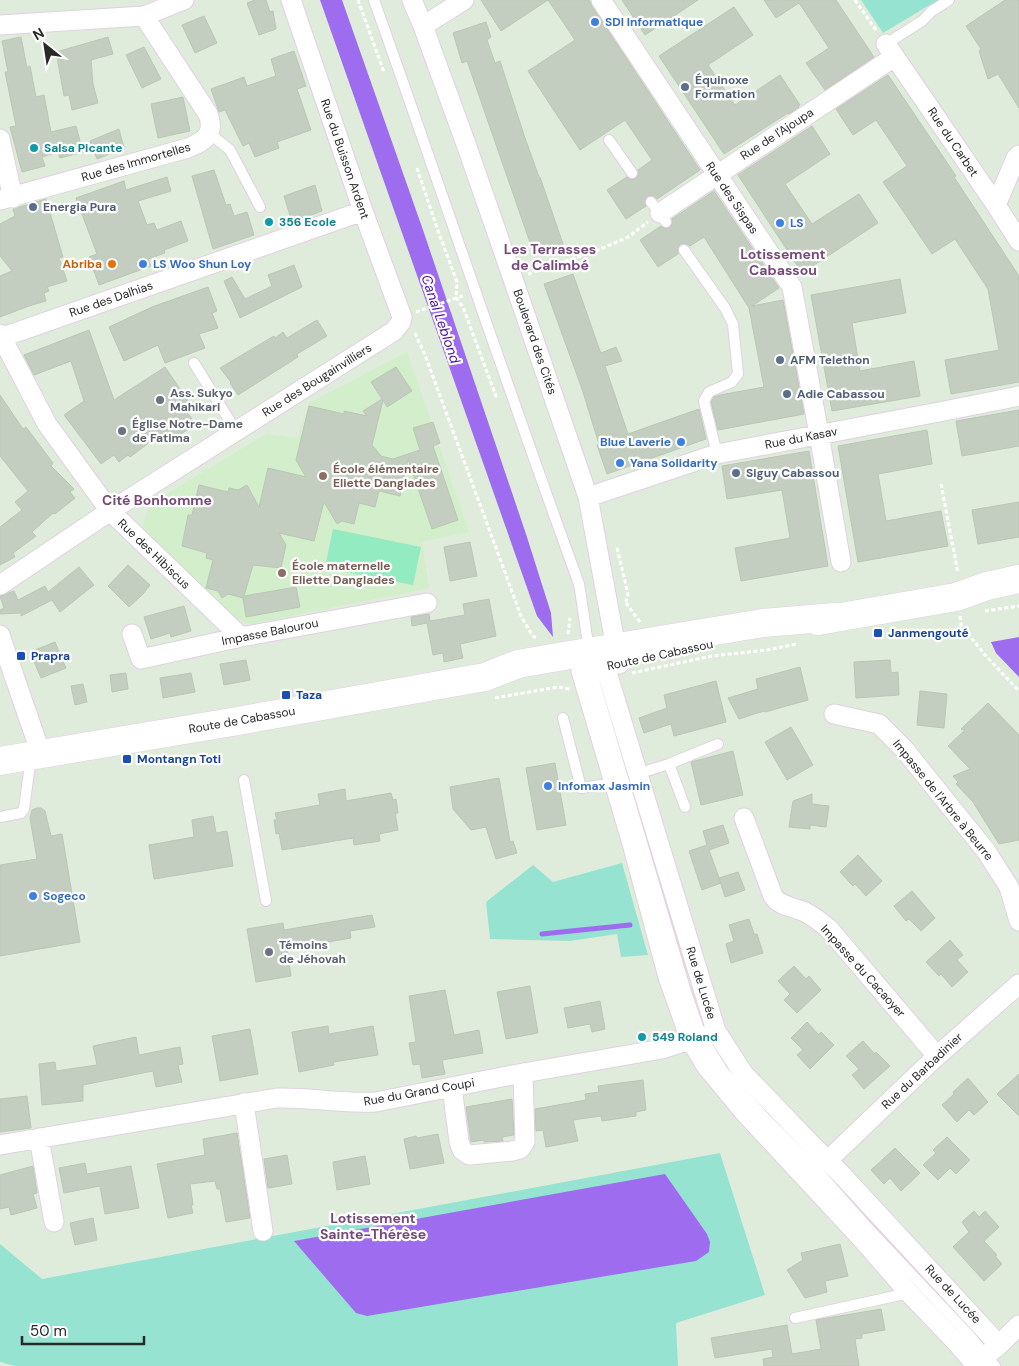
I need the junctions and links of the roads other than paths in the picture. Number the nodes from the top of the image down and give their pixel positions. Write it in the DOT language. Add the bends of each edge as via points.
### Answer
graph roads {
  1 [pos="184,0"];
  2 [pos="291,0"];
  3 [pos="374,0"];
  4 [pos="412,0"];
  5 [pos="464,0"];
  6 [pos="601,0"];
  7 [pos="949,0"];
  8 [pos="144,16"];
  9 [pos="0,25"];
  10 [pos="422,26"];
  11 [pos="890,50"];
  12 [pos="209,133"];
  13 [pos="0,139"];
  14 [pos="609,140"];
  15 [pos="1019,155"];
  16 [pos="632,173"];
  17 [pos="716,174"];
  18 [pos="7,199"];
  19 [pos="996,205"];
  20 [pos="260,207"];
  21 [pos="363,211"];
  22 [pos="659,213"];
  23 [pos="1019,241"];
  24 [pos="684,250"];
  25 [pos="401,320"];
  26 [pos="0,336"];
  27 [pos="194,363"];
  28 [pos="1019,396"];
  29 [pos="236,431"];
  30 [pos="820,434"];
  31 [pos="717,454"];
  32 [pos="588,497"];
  33 [pos="110,511"];
  34 [pos="841,562"];
  35 [pos="1019,579"];
  36 [pos="0,585"];
  37 [pos="957,585"];
  38 [pos="1019,594"];
  39 [pos="427,603"];
  40 [pos="132,634"];
  41 [pos="241,637"];
  42 [pos="2,647"];
  43 [pos="604,663"];
  44 [pos="834,714"];
  45 [pos="563,718"];
  46 [pos="718,744"];
  47 [pos="36,755"];
  48 [pos="0,762"];
  49 [pos="669,764"];
  50 [pos="637,774"];
  51 [pos="244,780"];
  52 [pos="615,782"];
  53 [pos="685,807"];
  54 [pos="0,817"];
  55 [pos="744,818"];
  56 [pos="266,901"];
  57 [pos="1019,921"];
  58 [pos="1019,984"];
  59 [pos="703,1035"];
  60 [pos="937,1056"];
  61 [pos="523,1073"];
  62 [pos="452,1087"];
  63 [pos="244,1103"];
  64 [pos="39,1138"];
  65 [pos="0,1145"];
  66 [pos="827,1161"];
  67 [pos="54,1222"];
  68 [pos="263,1231"];
  69 [pos="909,1294"];
  70 [pos="794,1318"];
  71 [pos="1019,1325"];
  72 [pos="985,1359"];
  1 -- 8 [label="street"];
  2 -- 21 [label="street, Rue du Buisson Ardent"];
  3 -- 43 [label="lane" via="578,584 584,614"];
  4 -- 10 [label="street, Boulevard des Cités"];
  5 -- 10 [label="street"];
  6 -- 17 [label="street, Rue des Sispas"];
  7 -- 11 [label="lane" via="932,11"];
  8 -- 9 [label="street"];
  8 -- 12 [label="street" via="204,107 211,124"];
  10 -- 32 [label="street, Boulevard des Cités"];
  11 -- 17 [label="street, Rue de l'Ajoupa"];
  11 -- 19 [label="street, Rue du Carbet"];
  12 -- 18 [label="street, Rue des Immortelles" via="198,144 188,148"];
  12 -- 20 [label="lane" via="230,150"];
  13 -- 18 [label="street"];
  14 -- 16 [label="lane"];
  15 -- 19 [label="street"];
  17 -- 22 [label="street, Rue de l'Ajoupa"];
  17 -- 30 [label="street, Rue des Sispas" via="792,287"];
  19 -- 23 [label="street, Rue du Carbet"];
  21 -- 25 [label="street, Rue du Buisson Ardent"];
  21 -- 26 [label="street, Rue des Dalhias"];
  24 -- 31 [label="lane" via="733,324 738,374 732,382 709,392 704,401"];
  25 -- 29 [label="street, Rue des Bougainvilliers" via="394,331"];
  26 -- 33 [label="street, Rue des Hibiscus" via="47,424"];
  27 -- 29 [label="lane"];
  28 -- 30 [label="street, Rue du Kasav"];
  29 -- 33 [label="street, Rue des Bougainvilliers"];
  30 -- 31 [label="street, Rue du Kasav"];
  30 -- 34 [label="street, Rue des Sispas"];
  31 -- 32 [label="street, Rue du Kasav"];
  32 -- 43 [label="street, Boulevard des Cités"];
  33 -- 36 [label="street, Rue des Bougainvilliers"];
  33 -- 41 [label="street, Rue des Hibiscus"];
  35 -- 37 [label="main road, Route de Cabassou" via="987,586"];
  37 -- 38 [label="main road, Route de Cabassou" via="986,598"];
  37 -- 43 [label="main road, Route de Cabassou" via="835,617 670,654"];
  39 -- 41 [label="street, Impasse Balourou"];
  40 -- 41 [label="street, Impasse Balourou" via="141,660"];
  42 -- 47 [label="street"];
  43 -- 47 [label="main road, Route de Cabassou" via="518,664 484,677"];
  43 -- 50 [label="street, Rue de Lucée"];
  43 -- 52 [label="street"];
  43 -- 59 [label="lane" via="596,687 684,986"];
  44 -- 57 [label="street, Impasse de l'Arbre à Beurre" via="879,724 904,749 986,851 1009,886"];
  45 -- 52 [label="lane" via="581,788"];
  46 -- 49 [label="lane"];
  47 -- 48 [label="main road, Route de Cabassou"];
  47 -- 54 [label="lane" via="24,808 21,813"];
  49 -- 50 [label="lane"];
  49 -- 53 [label="lane"];
  50 -- 59 [label="street, Rue de Lucée"];
  51 -- 56 [label="lane"];
  52 -- 59 [label="street" via="668,977"];
  55 -- 60 [label="street, Impasse du Cacaoyer" via="777,902 803,911 829,929"];
  58 -- 60 [label="street, Rue du Barbadinier"];
  59 -- 61 [label="street, Rue du Grand Coupi" via="662,1049"];
  59 -- 66 [label="street, Rue de Lucée"];
  59 -- 69 [label="street" via="706,1066"];
  59 -- 72 [label="lane" via="723,1070 969,1335"];
  60 -- 66 [label="street, Rue du Barbadinier"];
  61 -- 62 [label="street, Rue du Grand Coupi"];
  61 -- 62 [label="street" via="525,1142 512,1152 469,1154 462,1150"];
  62 -- 63 [label="street, Rue du Grand Coupi" via="376,1102 296,1097"];
  63 -- 64 [label="street, Rue du Grand Coupi"];
  63 -- 68 [label="street"];
  64 -- 65 [label="street, Rue du Grand Coupi"];
  64 -- 67 [label="street"];
  66 -- 72 [label="street, Rue de Lucée" via="842,1175"];
  69 -- 70 [label="lane"];
  69 -- 72 [label="street" via="957,1343"];
  71 -- 72 [label="street"];
}
